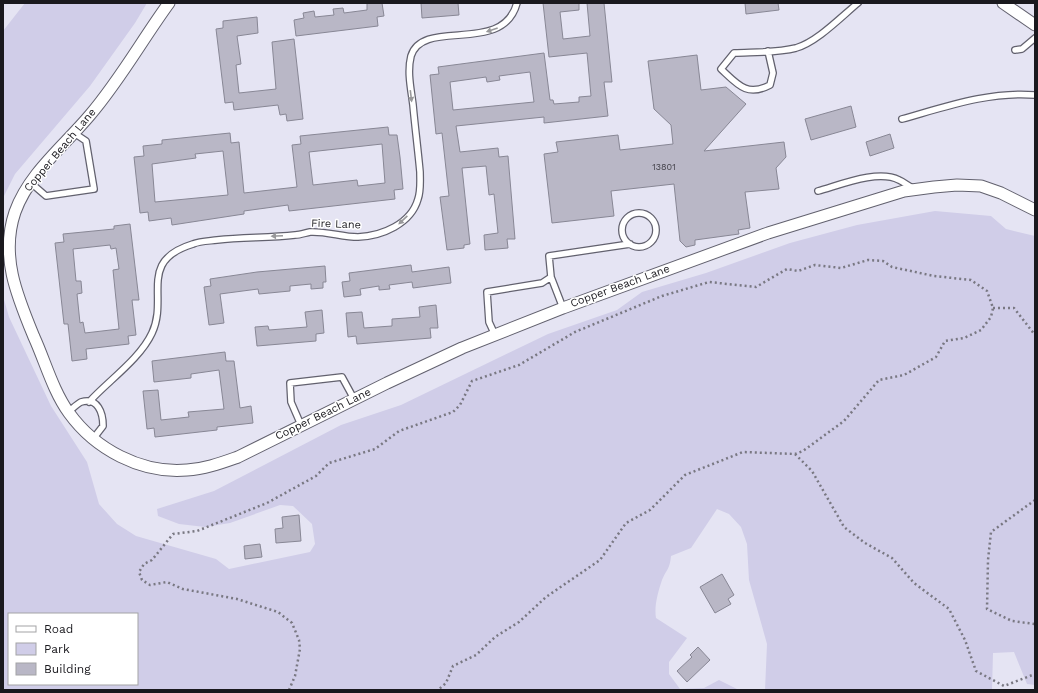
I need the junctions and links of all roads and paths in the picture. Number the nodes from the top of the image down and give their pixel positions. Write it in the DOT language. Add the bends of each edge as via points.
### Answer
graph roads {
  1 [pos="169,3"];
  2 [pos="517,3"];
  3 [pos="858,3"];
  4 [pos="1009,4"];
  5 [pos="1035,25"];
  6 [pos="1035,38"];
  7 [pos="1015,50"];
  8 [pos="768,51"];
  9 [pos="1035,95"];
  10 [pos="902,119"];
  11 [pos="74,132"];
  12 [pos="31,182"];
  13 [pos="915,190"];
  14 [pos="818,191"];
  15 [pos="1035,210"];
  16 [pos="630,244"];
  17 [pos="551,277"];
  18 [pos="563,308"];
  19 [pos="993,308"];
  20 [pos="495,335"];
  21 [pos="1035,335"];
  22 [pos="354,399"];
  23 [pos="89,402"];
  24 [pos="68,412"];
  25 [pos="301,425"];
  26 [pos="94,439"];
  27 [pos="795,454"];
  28 [pos="1035,500"];
  29 [pos="1035,624"];
  30 [pos="1035,674"];
  31 [pos="289,690"];
  32 [pos="438,690"];
  1 -- 11 [label="street, Copper Beach Lane" via="116,81"];
  2 -- 23 [label="lane, Fire Lane, one-way" via="513,16 501,26 484,32 430,39 417,46 411,55 409,77 420,188 418,199 406,219 389,230 364,236 310,232 195,243 178,249 166,258 160,268 156,322 152,334 134,358"];
  3 -- 8 [label="lane" via="797,47"];
  4 -- 5 [label="street"];
  6 -- 7 [label="lane" via="1022,49"];
  8 -- 8 [label="lane" via="773,73 770,85 760,90 749,90 738,85 721,69 734,53"];
  9 -- 10 [label="lane" via="1015,93 977,99"];
  11 -- 12 [label="street, Copper Beach Lane"];
  11 -- 12 [label="lane" via="86,141 94,189 46,196"];
  12 -- 24 [label="street, Copper Beach Lane" via="14,212 8,240 8,263 28,324"];
  13 -- 14 [label="lane" via="898,179 883,177 865,178"];
  13 -- 15 [label="street, Copper Beach Lane" via="957,185 981,186"];
  13 -- 18 [label="street, Copper Beach Lane" via="904,191 768,233"];
  16 -- 16 [label="lane" via="640,247 650,243 654,238 655,223 648,215 631,214 624,223 623,234"];
  16 -- 17 [label="lane" via="549,256"];
  17 -- 18 [label="lane"];
  17 -- 20 [label="lane" via="542,283 487,292 489,322"];
  18 -- 20 [label="street, Copper Beach Lane"];
  19 -- 21 [label="path" via="1014,308"];
  19 -- 27 [label="path" via="991,317 980,330 964,338 945,341 936,357 904,375 879,380 844,421"];
  19 -- 31 [label="path" via="987,291 971,280 934,276 892,267 883,261 868,260 842,268 815,265 798,271 788,269 756,287 709,282 662,296 575,332 519,365 472,381 460,405 453,412 399,431 375,449 329,463 316,476 267,503 197,531 173,534 152,560 144,564 139,572 142,580 150,585 167,582 184,590 237,599 278,612 292,623 299,640 296,669"];
  20 -- 22 [label="street, Copper Beach Lane"];
  22 -- 25 [label="street, Copper Beach Lane"];
  22 -- 25 [label="lane" via="342,377 290,383 291,402"];
  23 -- 24 [label="lane" via="81,402"];
  23 -- 26 [label="lane" via="96,404 101,410 103,420 103,426"];
  24 -- 26 [label="street, Copper Beach Lane"];
  25 -- 26 [label="street, Copper Beach Lane" via="238,457 215,466 186,470 159,469 136,463 111,452"];
  27 -- 30 [label="path" via="812,471 844,527 865,543 892,558 914,583 949,609 965,640 976,671 1004,686"];
  27 -- 32 [label="path" via="743,452 685,475 650,510 626,523 600,560 546,597 519,622 495,637 476,655 453,666 446,683"];
  28 -- 29 [label="path" via="992,532 988,560 987,609 1012,621"];
}
